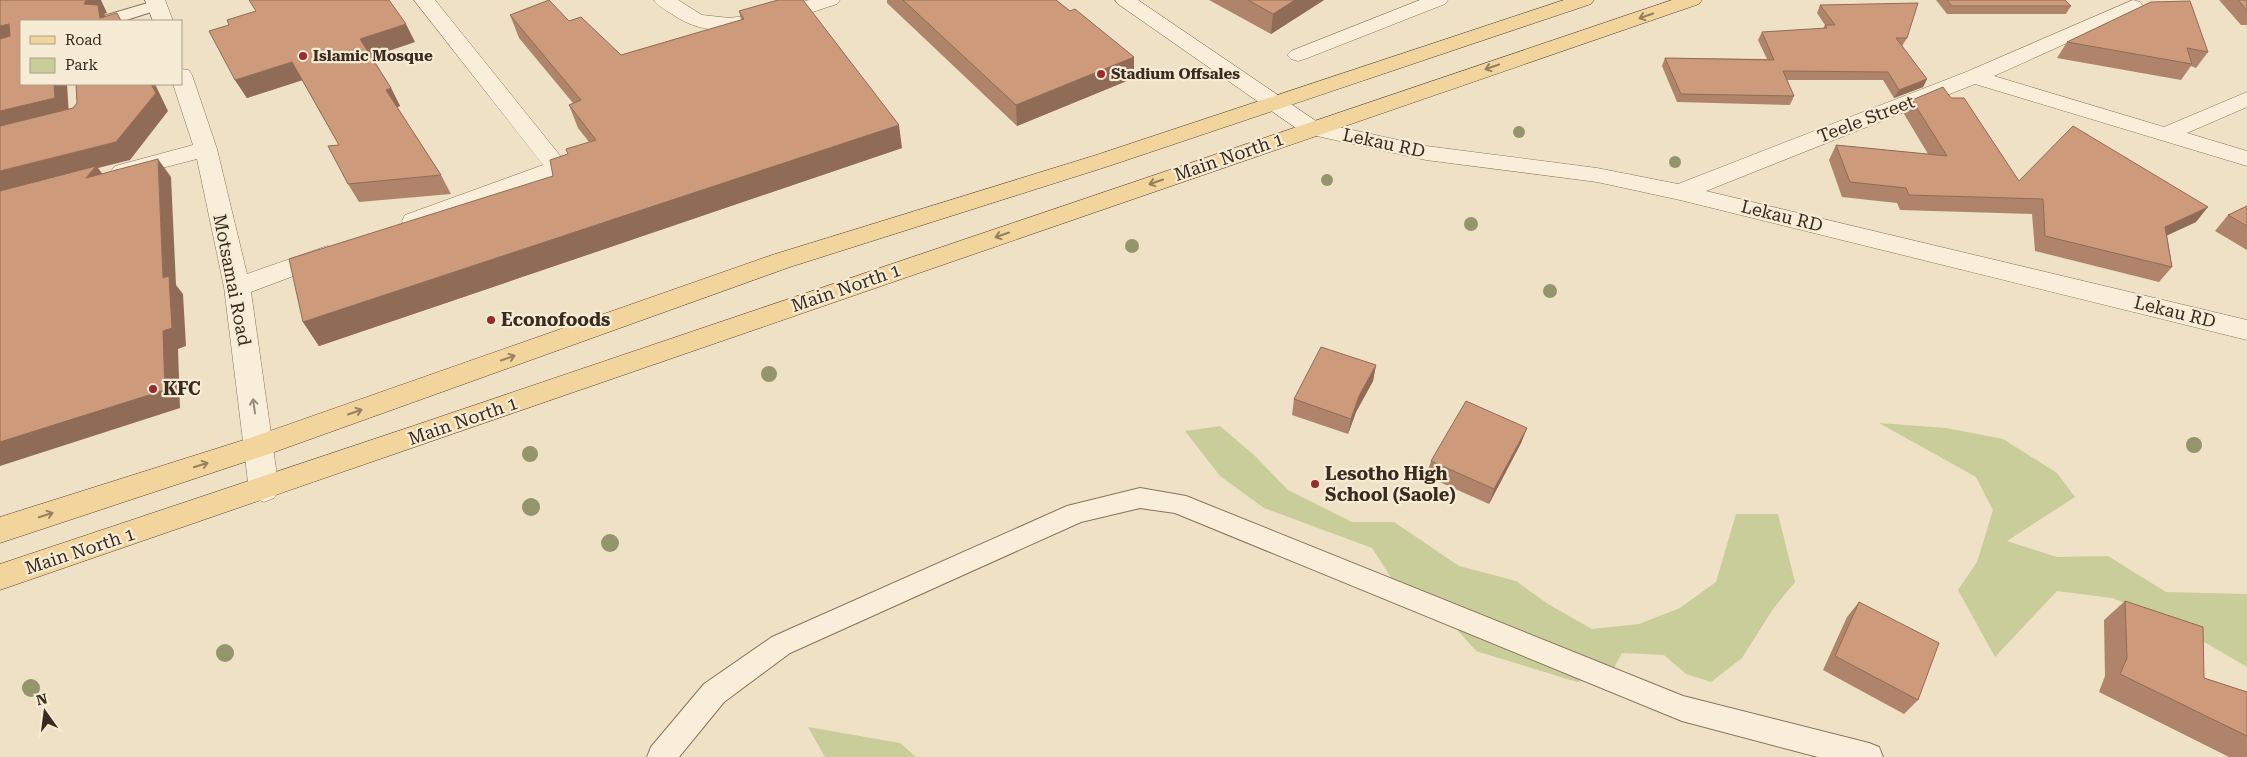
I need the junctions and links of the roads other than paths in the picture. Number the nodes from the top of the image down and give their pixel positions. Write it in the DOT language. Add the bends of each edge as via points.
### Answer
graph roads {
  1 [pos="424,0"];
  2 [pos="664,0"];
  3 [pos="830,0"];
  4 [pos="1124,0"];
  5 [pos="1438,0"];
  6 [pos="1584,0"];
  7 [pos="1692,0"];
  8 [pos="2133,6"];
  9 [pos="159,9"];
  10 [pos="110,20"];
  11 [pos="1298,55"];
  12 [pos="1974,77"];
  13 [pos="182,78"];
  14 [pos="2247,99"];
  15 [pos="1274,102"];
  16 [pos="1311,128"];
  17 [pos="2166,134"];
  18 [pos="206,149"];
  19 [pos="2247,159"];
  20 [pos="103,176"];
  21 [pos="1680,192"];
  22 [pos="392,229"];
  23 [pos="347,246"];
  24 [pos="236,287"];
  25 [pos="2247,330"];
  26 [pos="259,446"];
  27 [pos="264,490"];
  28 [pos="0,530"];
  29 [pos="0,577"];
  30 [pos="1851,755"];
  31 [pos="661,757"];
  1 -- 22 [label="street" via="558,168"];
  2 -- 3 [label="street" via="696,20 729,25 777,16"];
  4 -- 15 [label="street"];
  5 -- 11 [label="street"];
  6 -- 15 [label="main road"];
  7 -- 16 [label="main road, Main North 1, one-way"];
  8 -- 12 [label="street, Teele Street"];
  9 -- 10 [label="lane"];
  12 -- 17 [label="street"];
  12 -- 21 [label="street, Teele Street"];
  13 -- 18 [label="street, Motsamai Road"];
  14 -- 17 [label="street"];
  15 -- 16 [label="street"];
  26 -- 15 [label="main road, one-way" via="781,261 1101,161"];
  16 -- 21 [label="street, Lekau RD" via="1426,153 1597,175"];
  16 -- 27 [label="main road, Main North 1, one-way"];
  17 -- 19 [label="street"];
  18 -- 20 [label="street"];
  18 -- 24 [label="street, Motsamai Road"];
  21 -- 25 [label="street, Lekau RD"];
  23 -- 24 [label="street"];
  26 -- 24 [label="street, Motsamai Road, one-way"];
  26 -- 27 [label="street, Motsamai Road"];
  28 -- 26 [label="main road, one-way"];
  27 -- 29 [label="main road, Main North 1"];
  30 -- 31 [label="lane" via="1682,708 1178,502 1140,498 1076,513 781,645 714,693"];
}
